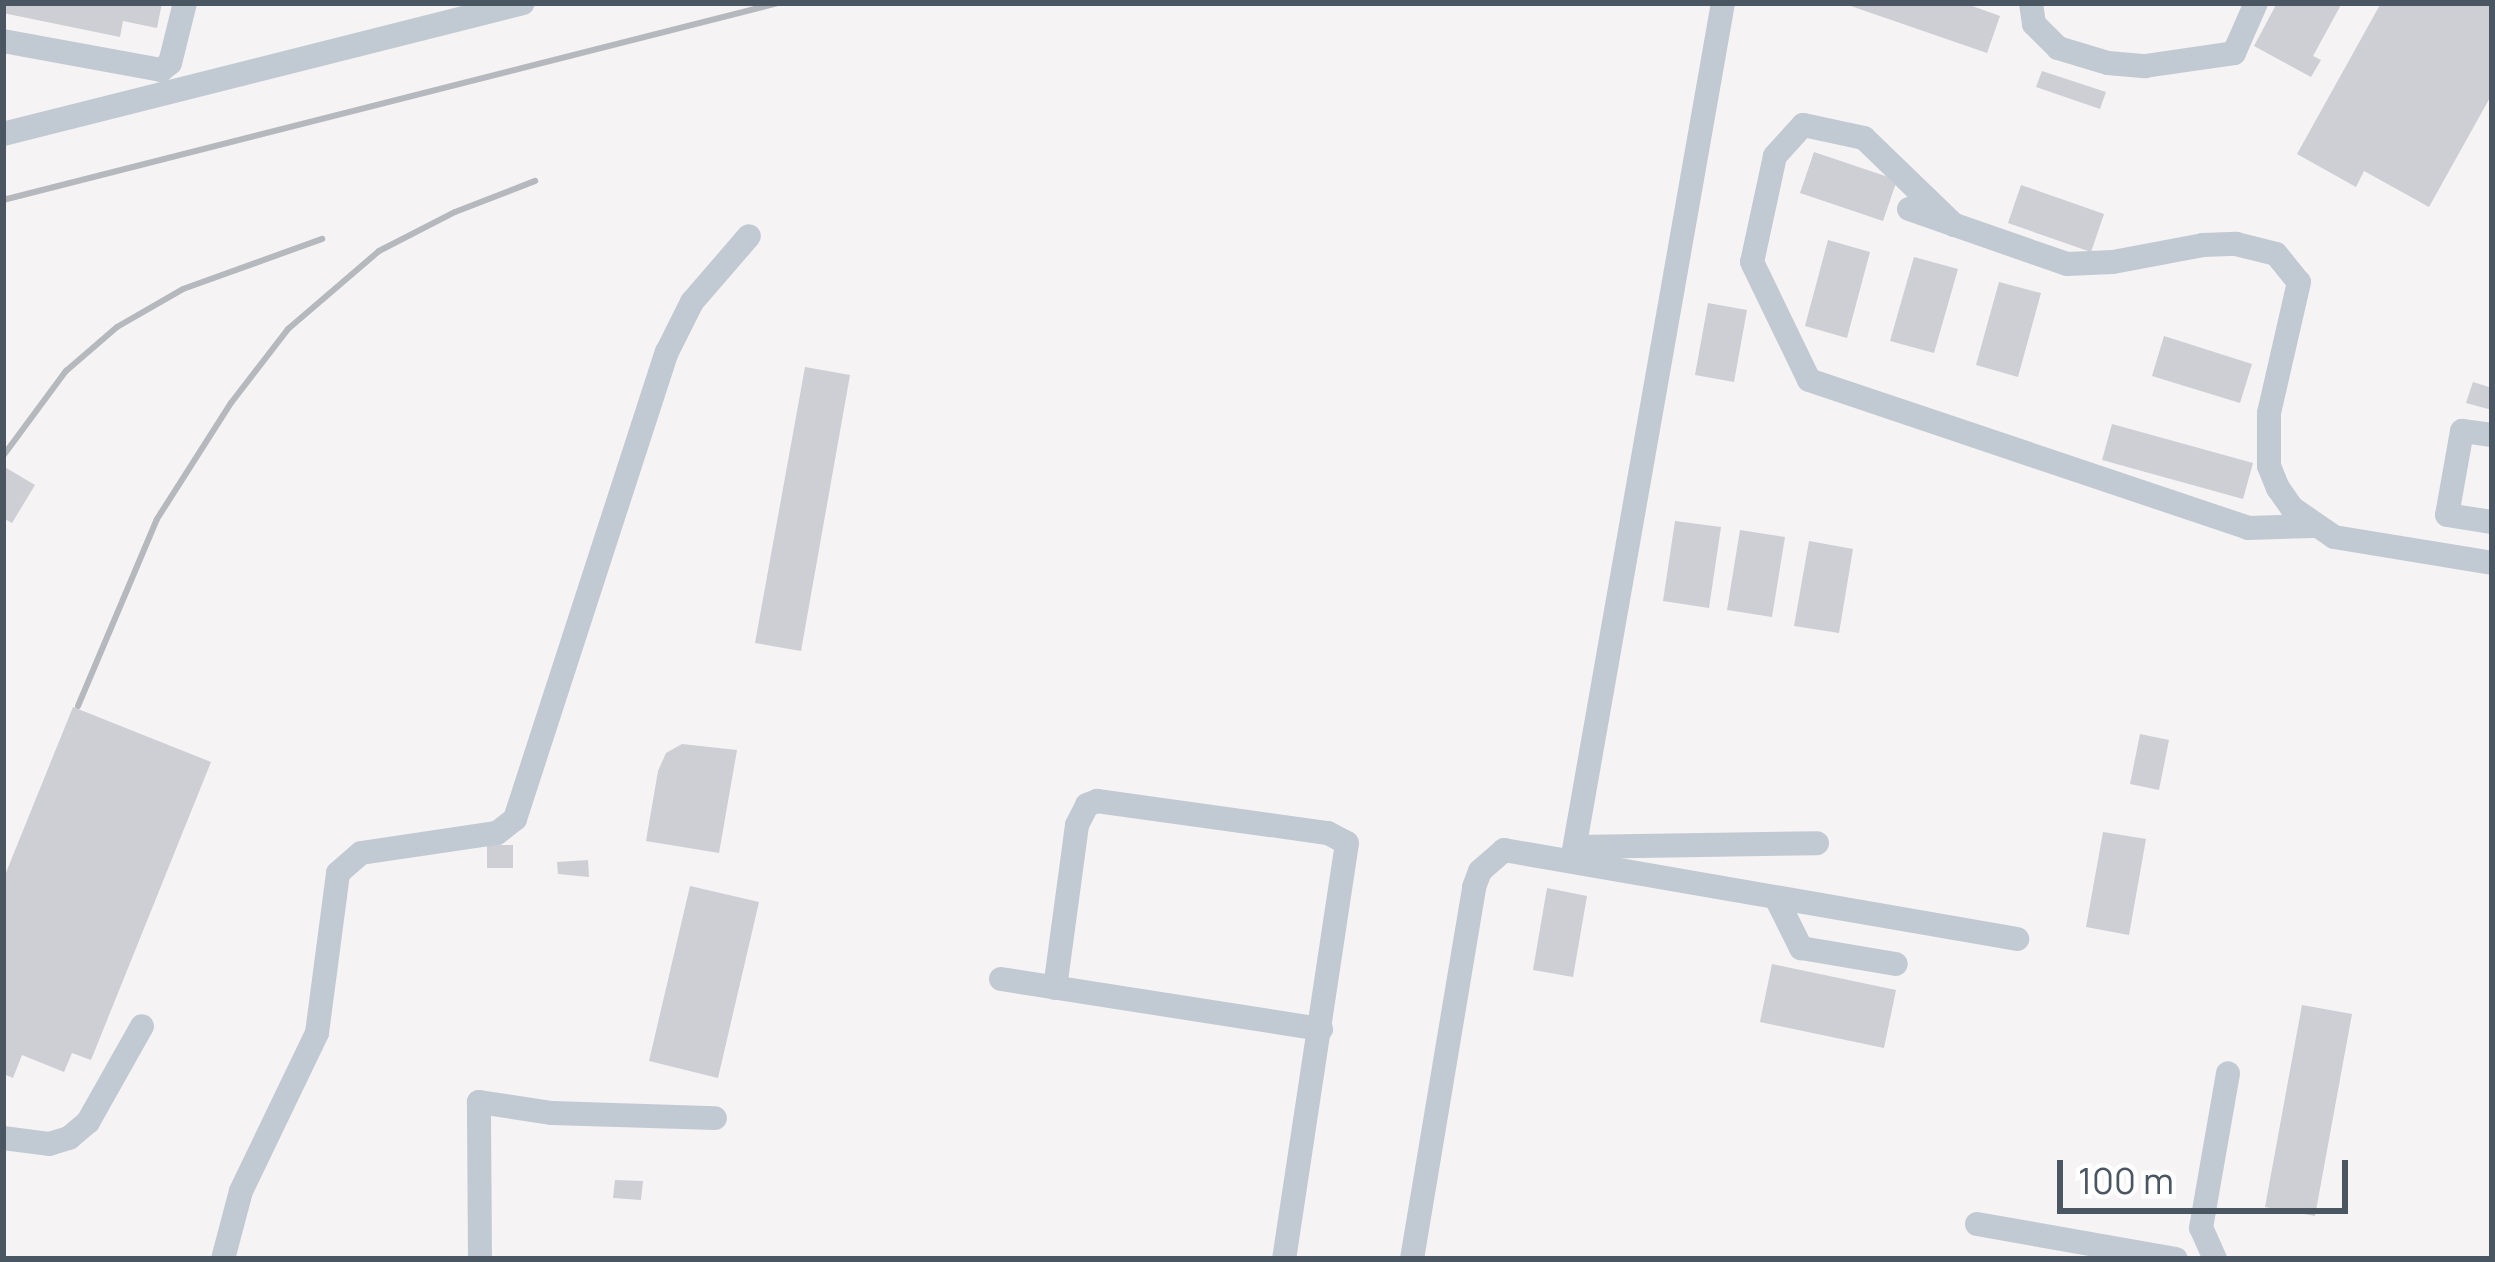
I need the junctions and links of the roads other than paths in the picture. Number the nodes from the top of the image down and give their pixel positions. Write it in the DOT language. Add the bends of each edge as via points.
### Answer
graph roads {
  1 [pos="185,3"];
  2 [pos="523,3"];
  3 [pos="1723,3"];
  4 [pos="2031,3"];
  5 [pos="2256,3"];
  6 [pos="3,41"];
  7 [pos="3,134"];
  8 [pos="1909,209"];
  9 [pos="1954,225"];
  10 [pos="748,236"];
  11 [pos="2492,435"];
  12 [pos="2492,522"];
  13 [pos="2313,526"];
  14 [pos="2492,563"];
  15 [pos="1817,843"];
  16 [pos="1573,854"];
  17 [pos="1777,900"];
  18 [pos="2018,939"];
  19 [pos="1896,964"];
  20 [pos="1001,980"];
  21 [pos="1055,988"];
  22 [pos="142,1026"];
  23 [pos="1321,1029"];
  24 [pos="2228,1073"];
  25 [pos="715,1118"];
  26 [pos="3,1138"];
  27 [pos="1977,1224"];
  28 [pos="224,1259"];
  29 [pos="480,1259"];
  30 [pos="1284,1259"];
  31 [pos="1412,1259"];
  32 [pos="2176,1259"];
  33 [pos="2216,1259"];
  1 -- 6 [label="street" via="170,63 161,70"];
  2 -- 7 [label="street"];
  3 -- 16 [label="street"];
  4 -- 5 [label="street" via="2034,23 2057,47 2145,66 2234,52"];
  8 -- 9 [label="street"];
  9 -- 13 [label="street" via="2068,264 2236,244 2276,254 2294,269 2299,282 2269,413 2270,466 2292,508"];
  9 -- 13 [label="street" via="1864,138 1803,125 1775,156 1752,262 1809,380 2248,528"];
  10 -- 28 [label="street" via="692,302 667,352 515,819 497,833 361,853 338,873 317,1033 241,1191"];
  11 -- 12 [label="street" via="2462,431 2446,515"];
  13 -- 14 [label="street" via="2357,545"];
  15 -- 16 [label="street"];
  16 -- 17 [label="street"];
  16 -- 31 [label="street" via="1504,850 1480,871"];
  17 -- 18 [label="street"];
  17 -- 19 [label="street" via="1801,948"];
  20 -- 21 [label="street"];
  21 -- 23 [label="street"];
  21 -- 23 [label="street" via="1077,825 1087,805 1328,833 1349,852"];
  22 -- 26 [label="street" via="88,1122 69,1138"];
  23 -- 30 [label="street"];
  24 -- 33 [label="street" via="2201,1228"];
  25 -- 29 [label="street" via="478,1102"];
  27 -- 32 [label="street"];
}
